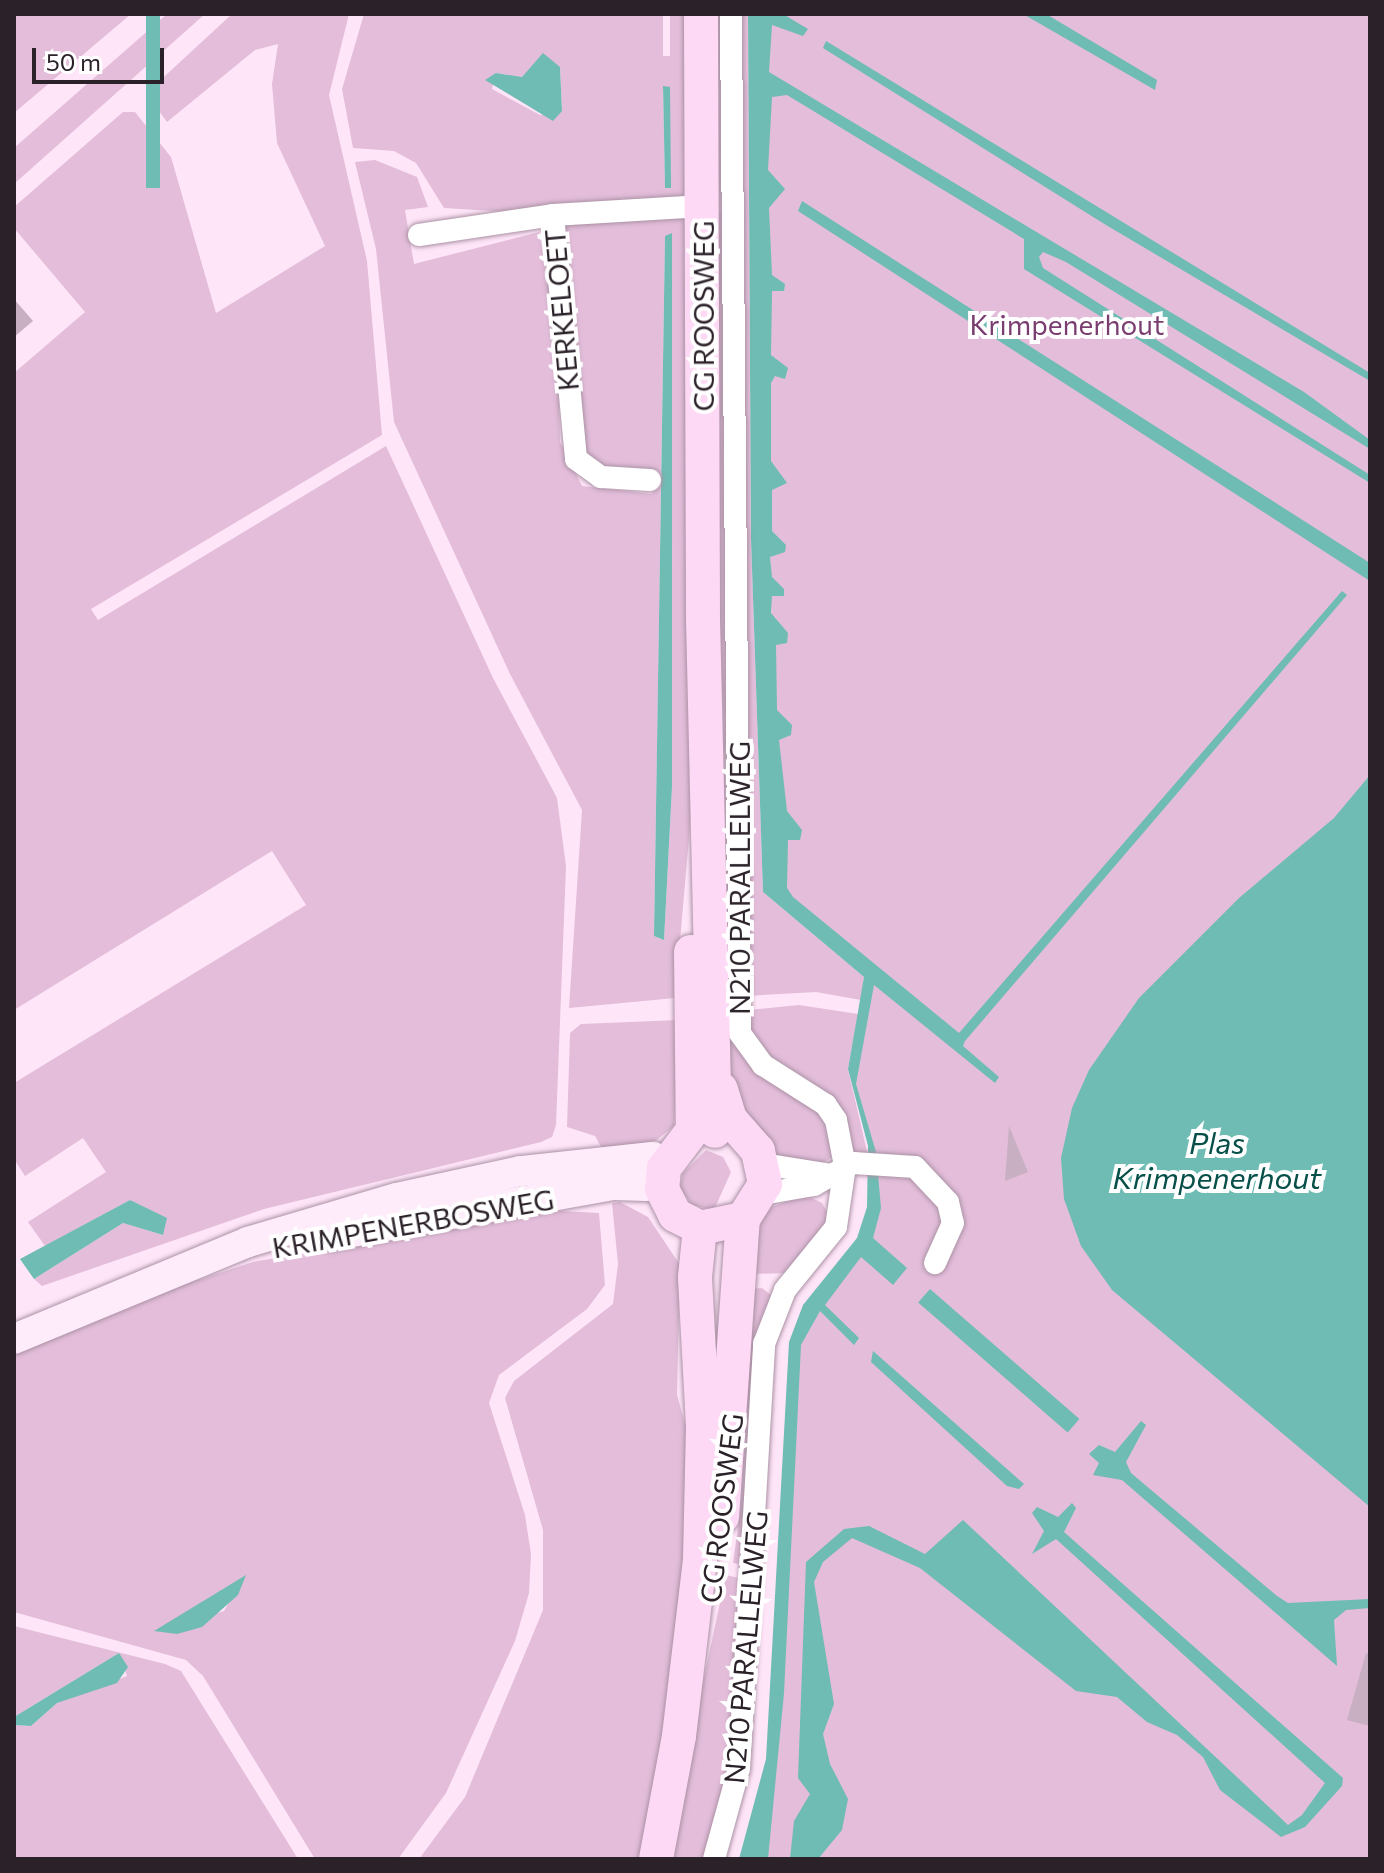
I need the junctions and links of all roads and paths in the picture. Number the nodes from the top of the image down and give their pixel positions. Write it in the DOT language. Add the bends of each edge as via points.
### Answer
graph roads {
  1 [pos="701,14"];
  2 [pos="731,14"];
  3 [pos="703,206"];
  4 [pos="553,215"];
  5 [pos="419,235"];
  6 [pos="650,480"];
  7 [pos="703,1080"];
  8 [pos="705,1130"];
  9 [pos="844,1168"];
  10 [pos="653,1183"];
  11 [pos="732,1204"];
  12 [pos="226,1255"];
  13 [pos="935,1263"];
  14 [pos="14,1339"];
  15 [pos="679,1736"];
  16 [pos="656,1859"];
  17 [pos="714,1859"];
  1 -- 3 [label="main road, CG ROOSWEG"];
  2 -- 9 [label="street, N210 PARALLELWEG" via="740,1033 763,1065 826,1105 836,1120"];
  3 -- 4 [label="street"];
  3 -- 7 [label="main road, CG ROOSWEG"];
  4 -- 5 [label="street, KERKELOET"];
  4 -- 6 [label="street, KERKELOET" via="576,459 601,477"];
  7 -- 8 [label="main road, CG ROOSWEG"];
  7 -- 8 [label="main road, CG ROOSWEG"];
  8 -- 10 [label="main road"];
  8 -- 11 [label="main road"];
  9 -- 11 [label="street" via="814,1185"];
  9 -- 13 [label="street" via="891,1162 915,1167 948,1202 952,1236"];
  9 -- 17 [label="street, N210 PARALLELWEG" via="836,1227 785,1290 764,1344 741,1756"];
  10 -- 11 [label="main road"];
  10 -- 12 [label="main road, KRIMPENERBOSWEG" via="417,1218"];
  10 -- 12 [label="main road, KRIMPENERBOSWEG" via="521,1171 397,1198 248,1242"];
  11 -- 15 [label="main road, CG ROOSWEG" via="733,1415 696,1684"];
  11 -- 15 [label="main road, CG ROOSWEG" via="695,1277 702,1515"];
  12 -- 14 [label="main road, KRIMPENERBOSWEG"];
  15 -- 16 [label="main road, CG ROOSWEG"];
}
